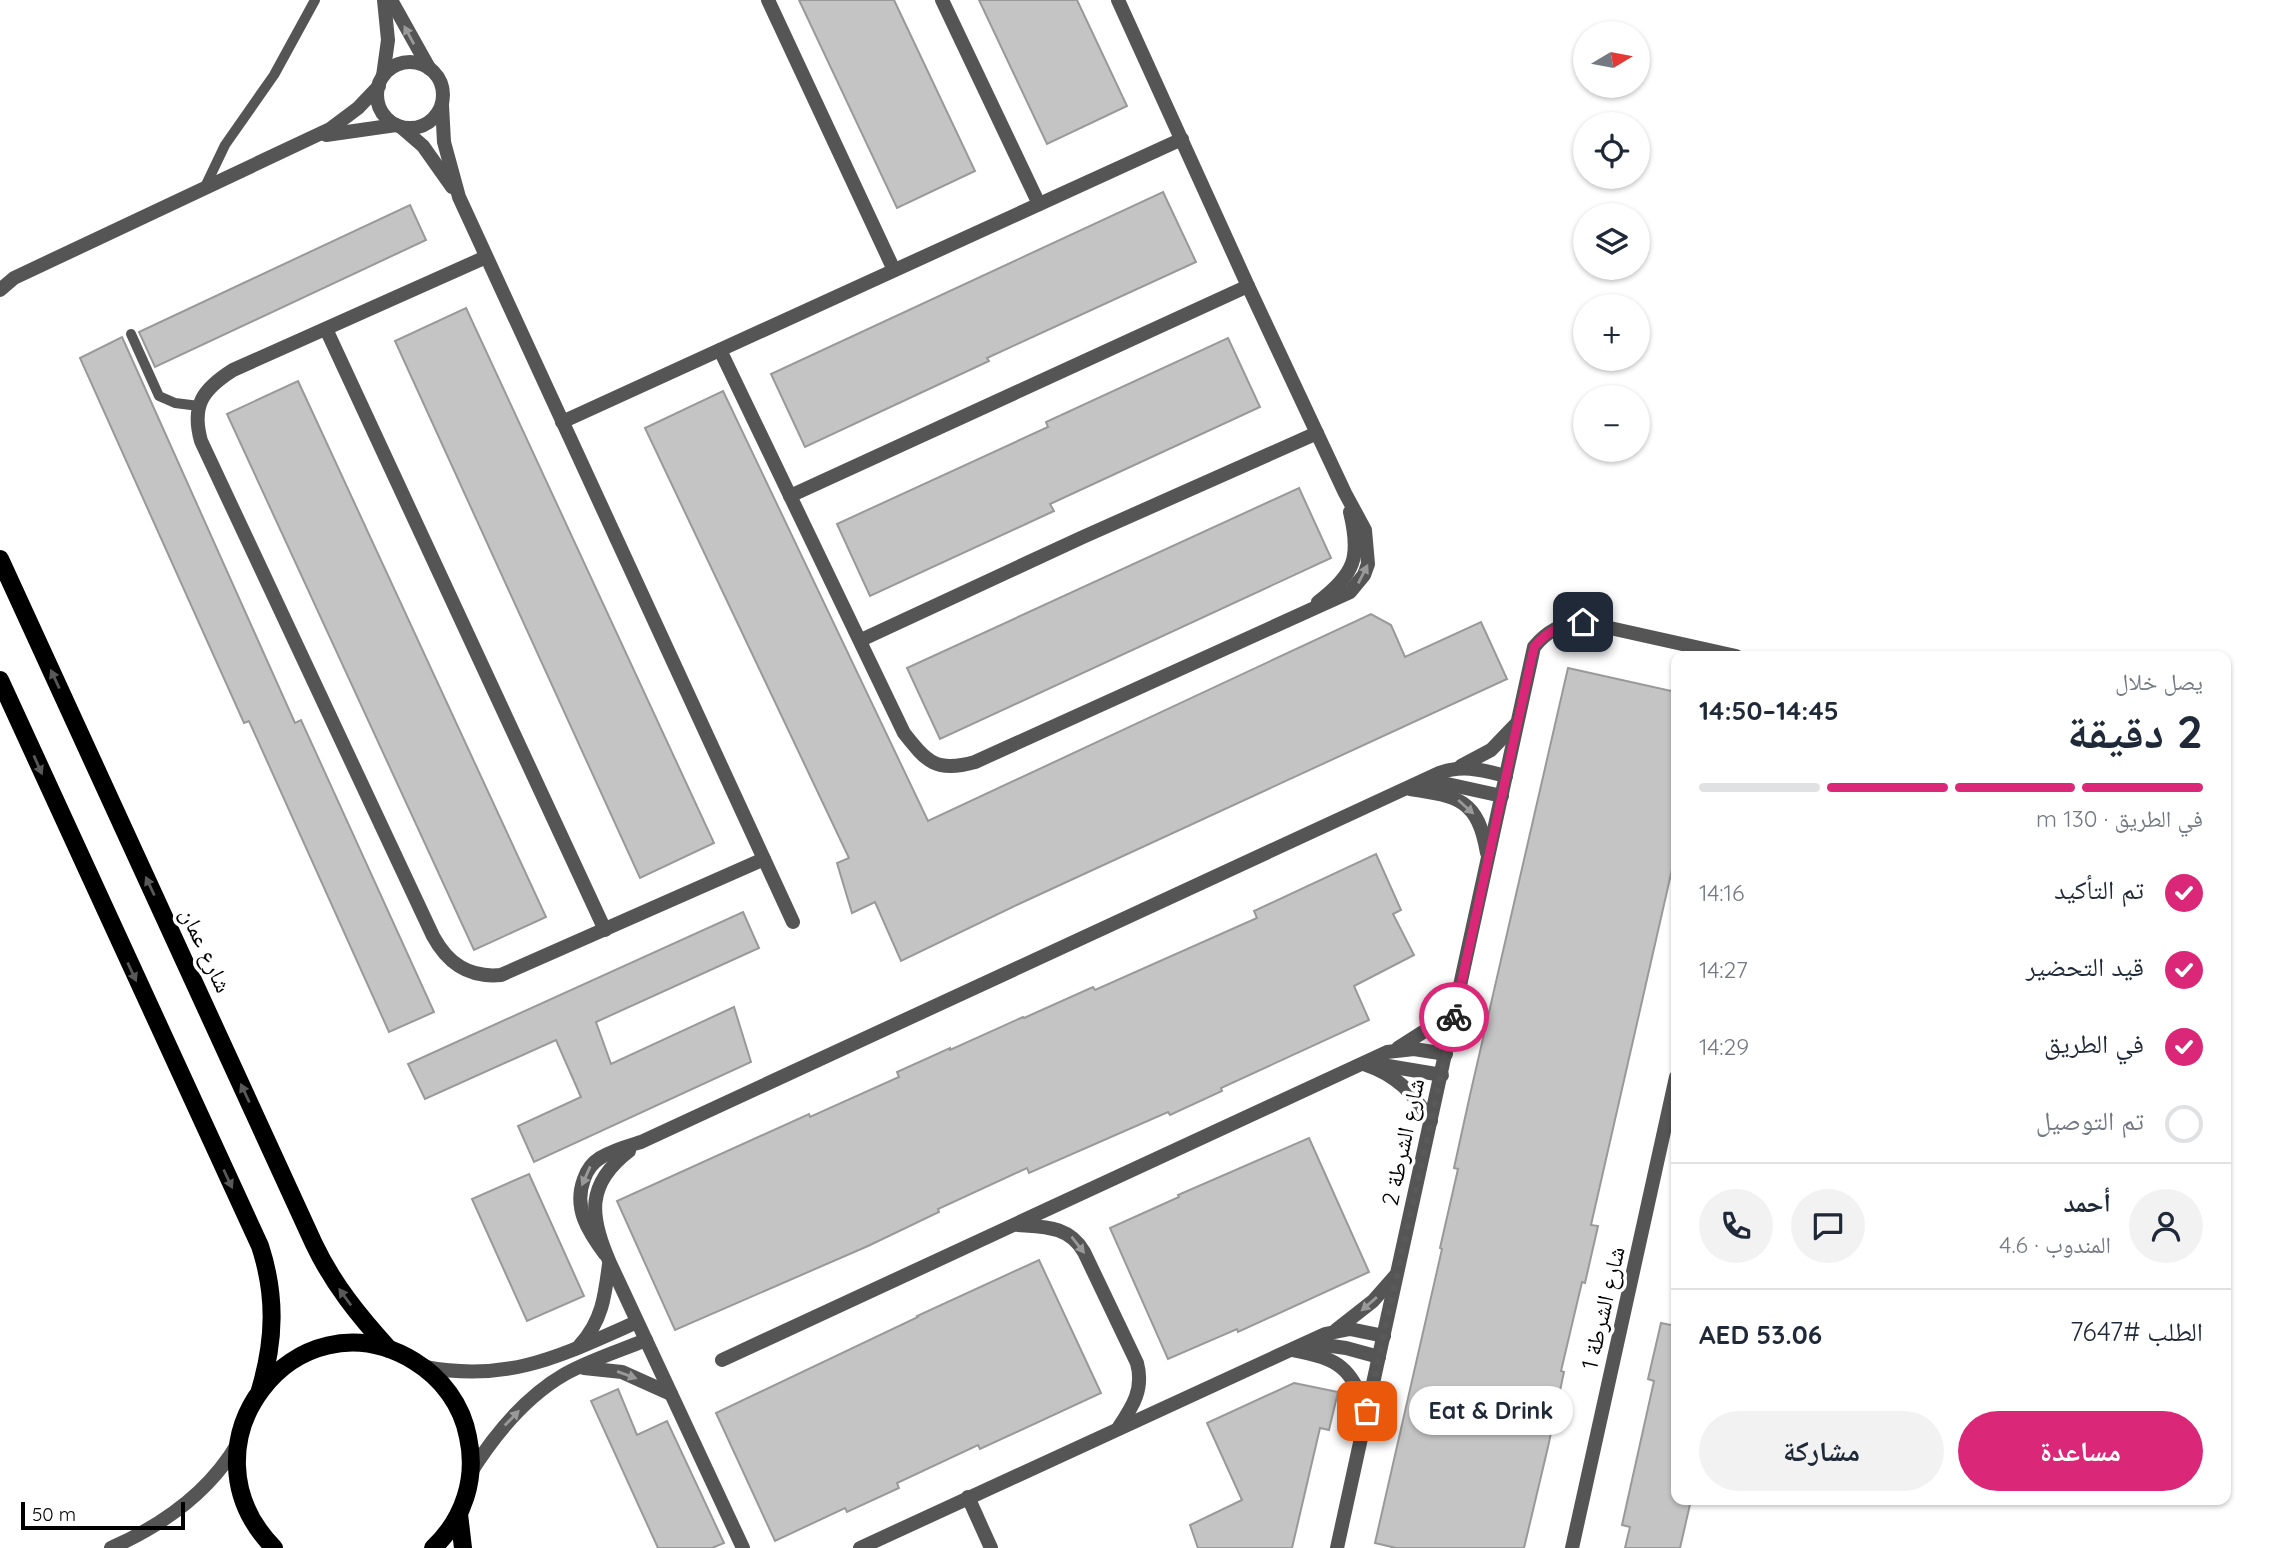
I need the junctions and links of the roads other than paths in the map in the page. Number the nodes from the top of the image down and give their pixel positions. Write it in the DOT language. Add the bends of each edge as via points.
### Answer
graph roads {
  1 [pos="315,0"];
  2 [pos="384,0"];
  3 [pos="391,0"];
  4 [pos="768,0"];
  5 [pos="942,0"];
  6 [pos="1118,0"];
  7 [pos="429,68"];
  8 [pos="381,81"];
  9 [pos="442,105"];
  10 [pos="398,126"];
  11 [pos="314,137"];
  12 [pos="1182,139"];
  13 [pos="204,189"];
  14 [pos="459,197"];
  15 [pos="1039,204"];
  16 [pos="486,257"];
  17 [pos="894,270"];
  18 [pos="7,279"];
  19 [pos="1248,286"];
  20 [pos="0,289"];
  21 [pos="326,329"];
  22 [pos="131,334"];
  23 [pos="720,349"];
  24 [pos="199,406"];
  25 [pos="562,422"];
  26 [pos="1317,433"];
  27 [pos="790,496"];
  28 [pos="0,559"];
  29 [pos="861,640"];
  30 [pos="1714,651"];
  31 [pos="0,680"];
  32 [pos="1517,723"];
  33 [pos="1459,767"];
  34 [pos="1506,776"];
  35 [pos="1429,780"];
  36 [pos="1409,789"];
  37 [pos="1502,796"];
  38 [pos="764,859"];
  39 [pos="1488,862"];
  40 [pos="793,922"];
  41 [pos="605,930"];
  42 [pos="1458,1002"];
  43 [pos="1390,1052"];
  44 [pos="1446,1054"];
  45 [pos="1364,1064"];
  46 [pos="1441,1075"];
  47 [pos="1671,1100"];
  48 [pos="1431,1121"];
  49 [pos="1016,1225"];
  50 [pos="608,1258"];
  51 [pos="1398,1272"];
  52 [pos="637,1322"];
  53 [pos="1336,1330"];
  54 [pos="1384,1336"];
  55 [pos="646,1339"];
  56 [pos="1310,1343"];
  57 [pos="389,1349"];
  58 [pos="576,1349"];
  59 [pos="1293,1350"];
  60 [pos="1379,1357"];
  61 [pos="722,1360"];
  62 [pos="425,1367"];
  63 [pos="579,1368"];
  64 [pos="260,1390"];
  65 [pos="671,1394"];
  66 [pos="1367,1411"];
  67 [pos="1119,1427"];
  68 [pos="238,1443"];
  69 [pos="471,1472"];
  70 [pos="968,1497"];
  71 [pos="459,1514"];
  72 [pos="111,1548"];
  73 [pos="274,1548"];
  74 [pos="433,1548"];
  75 [pos="463,1548"];
  76 [pos="743,1548"];
  77 [pos="860,1548"];
  78 [pos="991,1548"];
  79 [pos="1337,1548"];
  80 [pos="1573,1548"];
  1 -- 13 [label="lane" via="274,75 225,145"];
  2 -- 8 [label="street" via="388,40"];
  7 -- 3 [label="street, one-way"];
  4 -- 17 [label="street"];
  5 -- 15 [label="street"];
  6 -- 12 [label="street"];
  7 -- 8 [label="street" via="400,64"];
  7 -- 9 [label="street" via="442,85"];
  8 -- 10 [label="street" via="379,106"];
  8 -- 11 [label="street" via="344,119"];
  9 -- 10 [label="street" via="421,127"];
  9 -- 14 [label="street" via="444,142"];
  10 -- 11 [label="street"];
  10 -- 14 [label="street" via="423,146"];
  11 -- 13 [label="street"];
  12 -- 15 [label="street"];
  12 -- 19 [label="street"];
  13 -- 18 [label="street"];
  14 -- 16 [label="street"];
  15 -- 17 [label="street"];
  16 -- 21 [label="street"];
  16 -- 25 [label="street"];
  17 -- 23 [label="street"];
  18 -- 20 [label="street"];
  19 -- 26 [label="street"];
  19 -- 27 [label="street"];
  21 -- 24 [label="street" via="212,383"];
  21 -- 41 [label="street"];
  22 -- 24 [label="lane" via="159,396"];
  23 -- 25 [label="street"];
  23 -- 27 [label="street"];
  24 -- 41 [label="street" via="201,441 438,947 462,970 501,975"];
  25 -- 38 [label="street"];
  26 -- 29 [label="street"];
  26 -- 29 [label="street" via="1345,493 1356,539 1352,565 1337,586 1308,610 975,762 936,765 916,748 904,733"];
  27 -- 29 [label="street"];
  57 -- 28 [label="main road, شارع عمان, one-way" via="350,1305 319,1254"];
  30 -- 32 [label="street, شارع الشرطة 2" via="1593,623 1574,622 1552,630 1534,647"];
  31 -- 64 [label="main road, one-way" via="260,1246 270,1283 273,1324"];
  32 -- 33 [label="street" via="1491,750"];
  32 -- 34 [label="street, شارع الشرطة 2"];
  33 -- 34 [label="street"];
  33 -- 35 [label="street"];
  34 -- 37 [label="street, شارع الشرطة 2"];
  35 -- 36 [label="street"];
  35 -- 37 [label="street"];
  36 -- 39 [label="street, one-way" via="1444,794 1467,806 1483,833"];
  36 -- 50 [label="street" via="641,1142 606,1171 597,1189 595,1211"];
  37 -- 39 [label="street, شارع الشرطة 2"];
  38 -- 40 [label="street"];
  38 -- 41 [label="street"];
  39 -- 42 [label="street, شارع الشرطة 2"];
  42 -- 43 [label="street" via="1420,1035"];
  42 -- 44 [label="street, شارع الشرطة 2"];
  43 -- 44 [label="street" via="1415,1049"];
  43 -- 45 [label="street"];
  44 -- 46 [label="street, شارع الشرطة 2"];
  45 -- 46 [label="street"];
  45 -- 48 [label="street" via="1401,1082"];
  45 -- 49 [label="street"];
  46 -- 48 [label="street, شارع الشرطة 2"];
  47 -- 80 [label="street, شارع الشرطة 1"];
  48 -- 51 [label="street, شارع الشرطة 2"];
  49 -- 61 [label="street"];
  49 -- 67 [label="street, one-way" via="1059,1229 1074,1238 1084,1252 1140,1374 1138,1397"];
  50 -- 52 [label="street"];
  50 -- 58 [label="street" via="601,1314"];
  51 -- 53 [label="street, one-way" via="1373,1301"];
  51 -- 54 [label="street, شارع الشرطة 2"];
  52 -- 55 [label="street"];
  52 -- 58 [label="street"];
  53 -- 54 [label="street"];
  53 -- 56 [label="street"];
  54 -- 60 [label="street, شارع الشرطة 2"];
  55 -- 63 [label="street"];
  55 -- 65 [label="street"];
  56 -- 59 [label="street"];
  56 -- 60 [label="street"];
  57 -- 62 [label="main road"];
  57 -- 64 [label="main road" via="361,1343 304,1354 280,1369"];
  58 -- 62 [label="street" via="529,1367 452,1372"];
  59 -- 66 [label="street" via="1324,1356 1340,1366 1357,1386"];
  59 -- 67 [label="street"];
  60 -- 66 [label="street, شارع الشرطة 2"];
  62 -- 69 [label="main road" via="457,1404 469,1438"];
  63 -- 65 [label="street, one-way" via="622,1372"];
  69 -- 63 [label="street, one-way" via="511,1417"];
  64 -- 68 [label="main road" via="245,1415"];
  65 -- 76 [label="street"];
  66 -- 79 [label="street, شارع الشرطة 2"];
  67 -- 70 [label="street"];
  68 -- 72 [label="street" via="193,1497 156,1525"];
  68 -- 73 [label="main road" via="240,1491 248,1514"];
  69 -- 71 [label="main road"];
  70 -- 77 [label="street"];
  70 -- 78 [label="street"];
  71 -- 74 [label="main road"];
  71 -- 75 [label="main road"];
}
